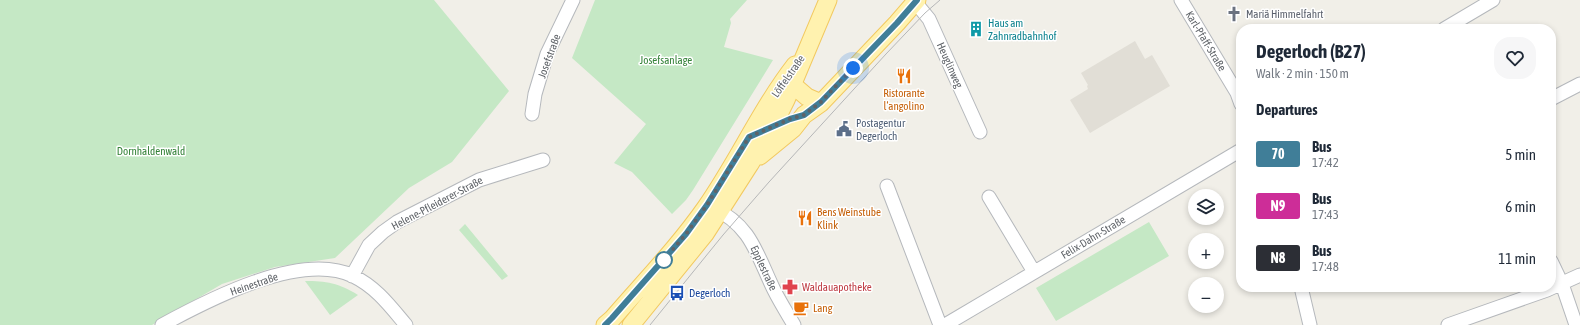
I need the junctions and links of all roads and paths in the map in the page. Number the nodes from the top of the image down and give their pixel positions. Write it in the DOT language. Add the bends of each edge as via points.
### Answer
graph roads {
  1 [pos="573,0"];
  2 [pos="828,0"];
  3 [pos="1181,0"];
  4 [pos="1493,0"];
  5 [pos="916,1"];
  6 [pos="1452,24"];
  7 [pos="806,50"];
  8 [pos="794,84"];
  9 [pos="1580,84"];
  10 [pos="1236,91"];
  11 [pos="1556,96"];
  12 [pos="821,102"];
  13 [pos="532,114"];
  14 [pos="804,115"];
  15 [pos="773,126"];
  16 [pos="980,132"];
  17 [pos="749,137"];
  18 [pos="1236,153"];
  19 [pos="543,160"];
  20 [pos="750,164"];
  21 [pos="886,186"];
  22 [pos="989,197"];
  23 [pos="714,208"];
  24 [pos="1556,271"];
  25 [pos="1034,272"];
  26 [pos="1580,275"];
  27 [pos="352,276"];
  28 [pos="1562,284"];
  29 [pos="1556,286"];
  30 [pos="1302,292"];
  31 [pos="1540,292"];
  32 [pos="162,325"];
  33 [pos="406,325"];
  34 [pos="605,325"];
  35 [pos="631,325"];
  36 [pos="794,325"];
  37 [pos="940,325"];
  38 [pos="945,325"];
  39 [pos="1310,325"];
  40 [pos="1448,325"];
  41 [pos="1576,325"];
  1 -- 13 [label="street, Josefstraße" via="547,54"];
  2 -- 7 [label="main road"];
  3 -- 10 [label="street, Karl-Pfaff-Straße"];
  4 -- 6 [label="street"];
  5 -- 12 [label="main road"];
  5 -- 16 [label="street, Heuglinweg" via="930,19"];
  7 -- 8 [label="main road, Löffelstraße"];
  7 -- 17 [label="main road, Löffelstraße" via="780,84"];
  8 -- 12 [label="main road" via="807,97"];
  8 -- 15 [label="main road, Löffelstraße"];
  9 -- 11 [label="street"];
  12 -- 14 [label="main road"];
  14 -- 15 [label="main road"];
  14 -- 20 [label="main road" via="793,129"];
  15 -- 17 [label="main road"];
  15 -- 20 [label="main road, Löffelstraße"];
  17 -- 23 [label="main road, Löffelstraße"];
  18 -- 25 [label="street, Felix-Dahn-Straße"];
  19 -- 27 [label="street, Helene-Pfleiderer-Straße" via="479,180 397,222 369,245"];
  20 -- 23 [label="main road, Löffelstraße"];
  21 -- 37 [label="street"];
  22 -- 25 [label="street"];
  23 -- 34 [label="main road, Löffelstraße" via="686,234"];
  23 -- 35 [label="main road, Löffelstraße" via="705,234"];
  23 -- 36 [label="street, Epplestraße" via="735,221 753,243 774,290"];
  24 -- 28 [label="street"];
  25 -- 38 [label="street, Felix-Dahn-Straße"];
  26 -- 28 [label="street"];
  27 -- 32 [label="street, Heinestraße" via="332,270 306,269 282,274 224,294"];
  27 -- 33 [label="street, Heinestraße" via="377,291"];
  28 -- 29 [label="street"];
  28 -- 41 [label="street"];
  30 -- 39 [label="street"];
  31 -- 40 [label="street"];
}
